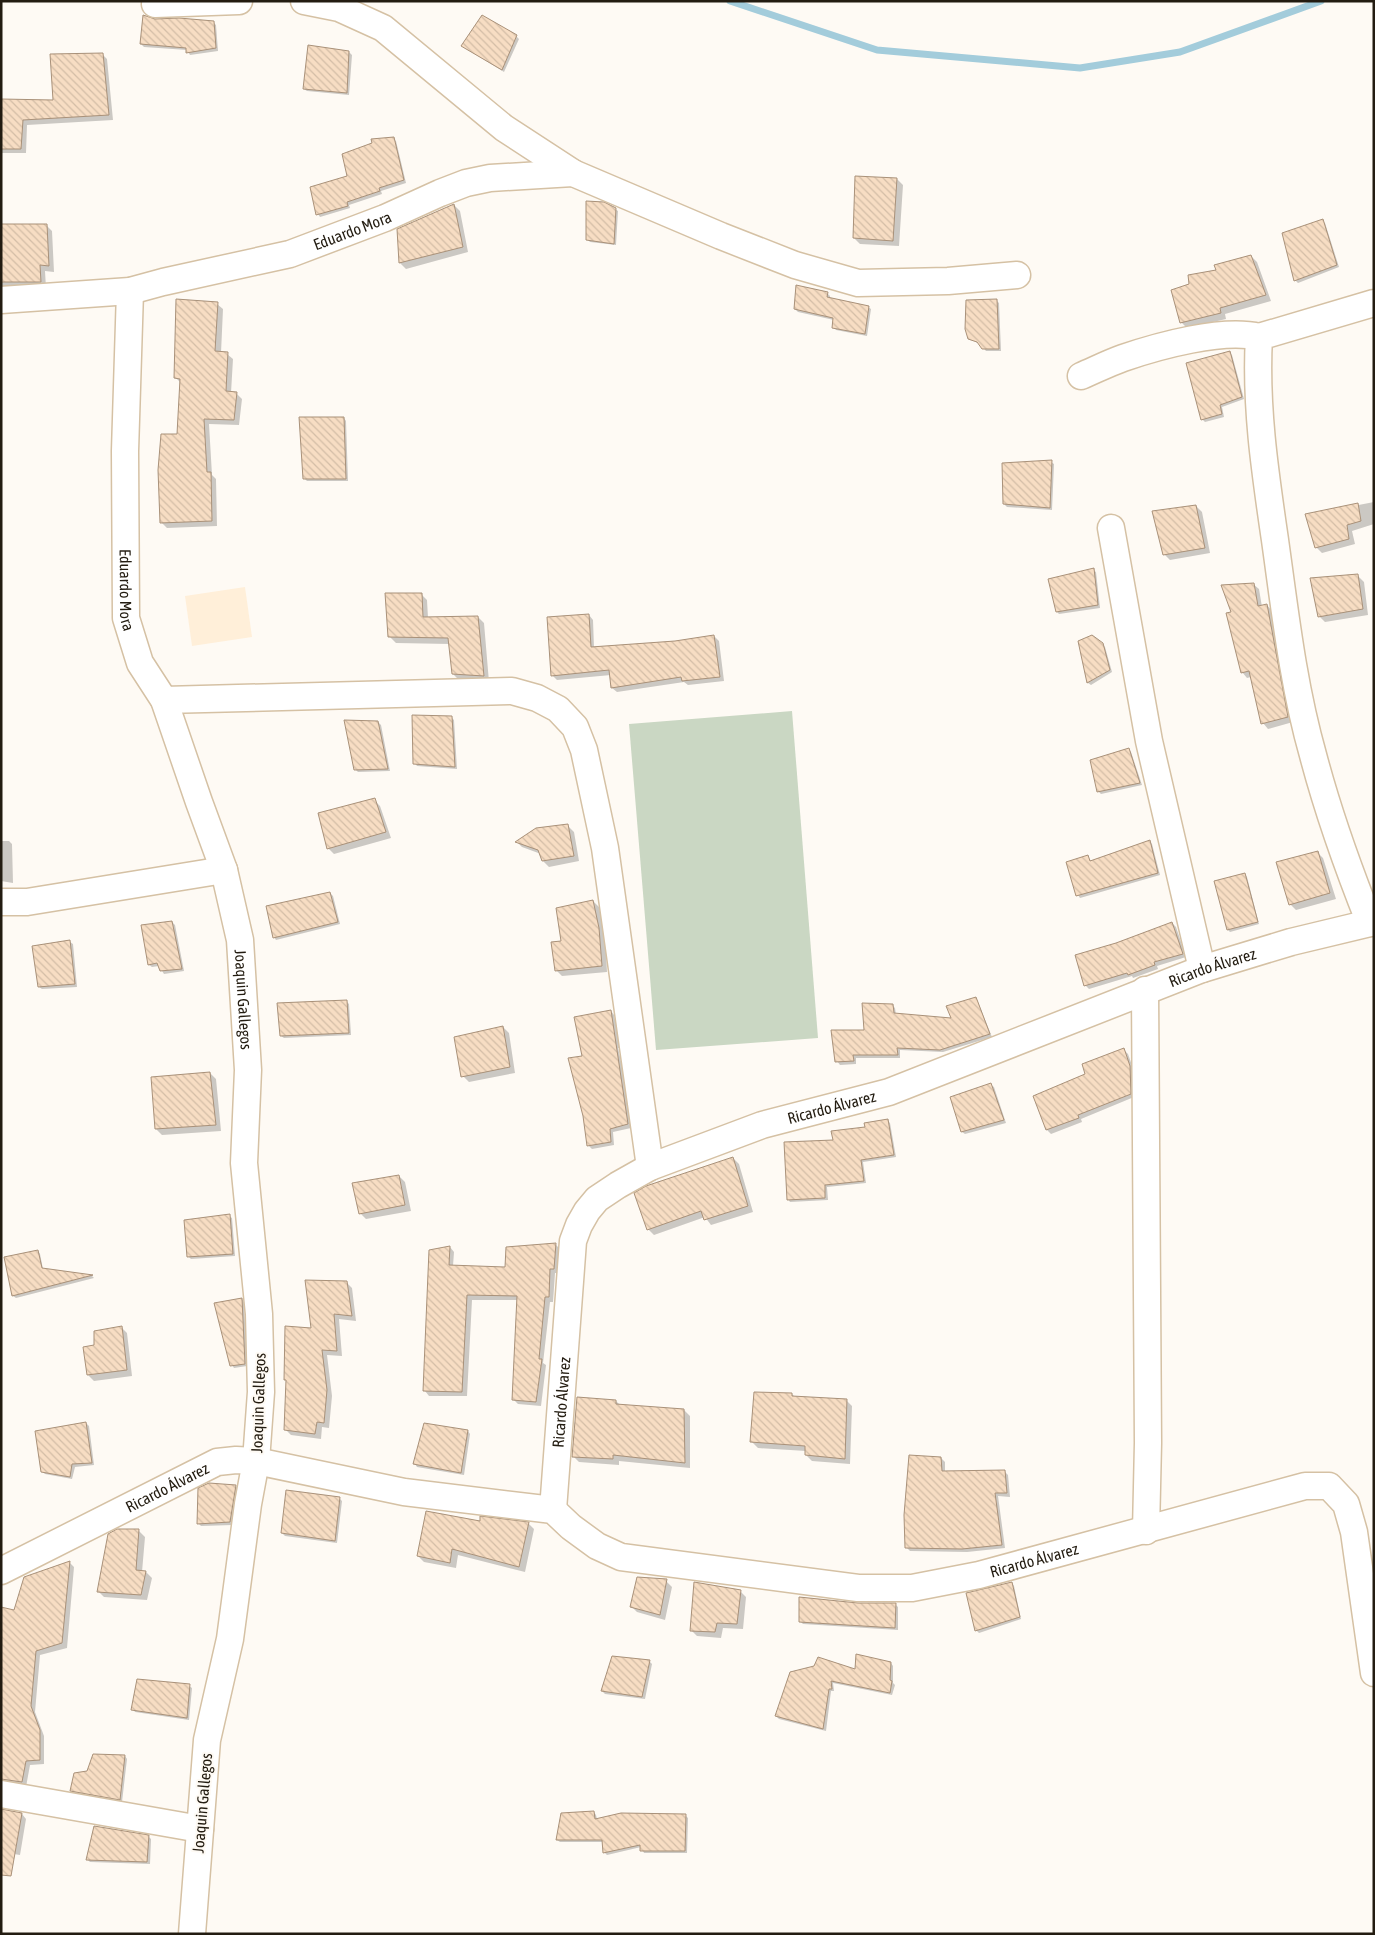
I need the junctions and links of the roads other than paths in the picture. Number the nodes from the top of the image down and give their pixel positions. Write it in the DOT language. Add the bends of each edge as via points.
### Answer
graph roads {
  1 [pos="240,1"];
  2 [pos="304,1"];
  3 [pos="155,4"];
  4 [pos="573,172"];
  5 [pos="1016,275"];
  6 [pos="130,291"];
  7 [pos="1,300"];
  8 [pos="1374,303"];
  9 [pos="1258,337"];
  10 [pos="1081,376"];
  11 [pos="1111,528"];
  12 [pos="164,700"];
  13 [pos="224,870"];
  14 [pos="1,902"];
  15 [pos="1372,923"];
  16 [pos="1202,969"];
  17 [pos="1145,990"];
  18 [pos="650,1168"];
  19 [pos="256,1461"];
  20 [pos="552,1510"];
  21 [pos="1146,1531"];
  22 [pos="1,1571"];
  23 [pos="1374,1673"];
  24 [pos="1,1794"];
  25 [pos="200,1829"];
  26 [pos="192,1934"];
  1 -- 3 [label="street"];
  2 -- 4 [label="street" via="339,8 383,28 504,128"];
  4 -- 5 [label="street" via="721,236 796,265 858,283 948,282"];
  4 -- 6 [label="street, Eduardo Mora" via="490,178 466,183 290,254"];
  6 -- 7 [label="street, Eduardo Mora"];
  6 -- 12 [label="street, Eduardo Mora" via="125,451 126,618 140,662"];
  8 -- 9 [label="street"];
  9 -- 10 [label="street" via="1224,334 1179,343 1123,358"];
  9 -- 15 [label="street" via="1263,459 1296,678 1312,755 1350,874"];
  11 -- 16 [label="street" via="1149,741"];
  12 -- 13 [label="street, Eduardo Mora"];
  12 -- 18 [label="street" via="512,691 537,698 558,709 574,726 584,750 605,848"];
  13 -- 14 [label="street" via="27,902"];
  13 -- 19 [label="street, Joaquin Gallegos" via="240,940 248,1070 244,1163 259,1314 261,1392"];
  15 -- 16 [label="street, Ricardo Álvarez" via="1290,942"];
  16 -- 17 [label="street, Ricardo Álvarez"];
  17 -- 18 [label="street, Ricardo Álvarez" via="889,1092 762,1125"];
  17 -- 21 [label="street"];
  18 -- 20 [label="street, Ricardo Álvarez" via="597,1199 579,1225 573,1242"];
  19 -- 20 [label="street, Ricardo Álvarez" via="404,1492"];
  19 -- 22 [label="street, Ricardo Álvarez" via="217,1462"];
  19 -- 25 [label="street, Joaquin Gallegos" via="230,1639 207,1740"];
  20 -- 21 [label="street, Ricardo Álvarez" via="597,1546 621,1557 858,1588 912,1588 979,1575"];
  21 -- 23 [label="street, Ricardo Álvarez" via="1305,1486 1329,1486 1346,1504 1354,1532"];
  24 -- 25 [label="street"];
  25 -- 26 [label="street, Joaquin Gallegos"];
}
